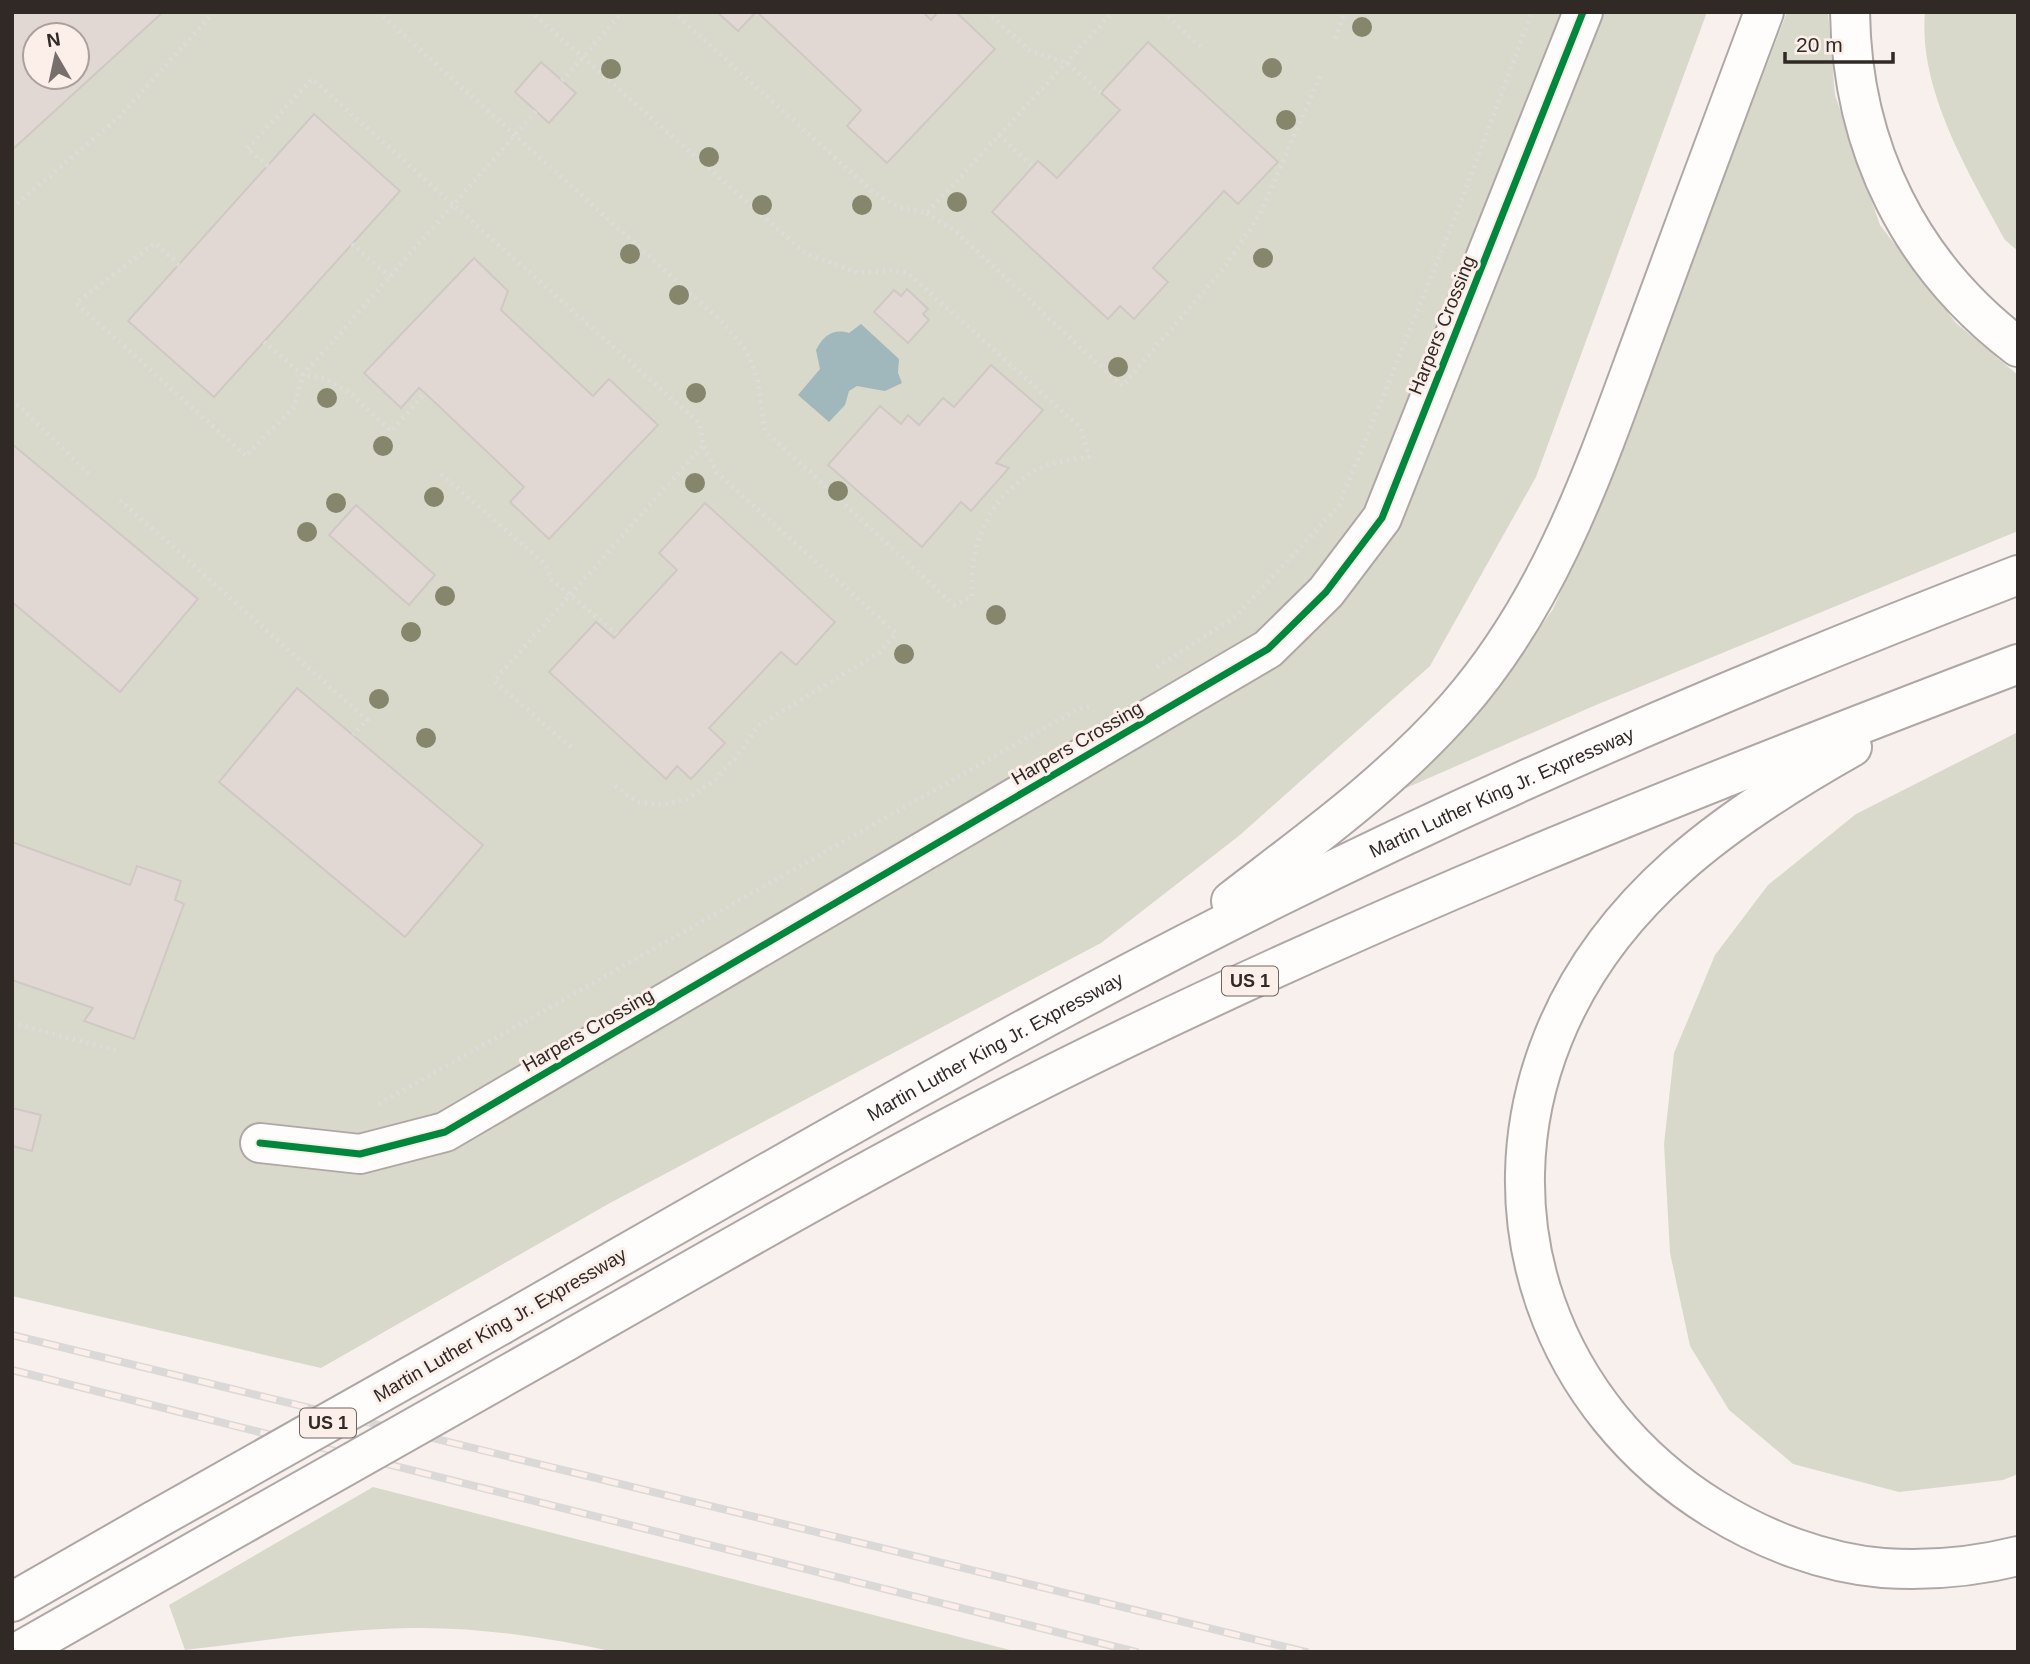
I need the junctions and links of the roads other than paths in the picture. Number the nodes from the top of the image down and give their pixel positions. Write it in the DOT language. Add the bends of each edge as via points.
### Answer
graph roads {
  1 [pos="1583,12"];
  2 [pos="1764,12"];
  3 [pos="1850,12"];
  4 [pos="2018,347"];
  5 [pos="2018,575"];
  6 [pos="2018,664"];
  7 [pos="1965,684"];
  8 [pos="1154,962"];
  9 [pos="260,1143"];
  10 [pos="2018,1556"];
  11 [pos="12,1602"];
  12 [pos="18,1652"];
  1 -- 9 [label="main road, Harpers Crossing" via="1382,519 1326,592 1268,649 445,1132 360,1154"];
  2 -- 8 [label="main road" via="1588,485 1522,618 1458,706 1380,783"];
  3 -- 4 [label="main road" via="1859,102 1886,183 1928,257 1954,291"];
  5 -- 8 [label="main road, Martin Luther King Jr. Expressway / US 1" via="1569,760 1367,853"];
  6 -- 7 [label="main road, US 1"];
  7 -- 10 [label="main road" via="1748,809 1676,865 1638,903 1592,961 1553,1037 1531,1118 1525,1196 1536,1273 1563,1347 1607,1417 1672,1480 1766,1537 1842,1561 1919,1569"];
  7 -- 12 [label="main road, US 1, bridge" via="1598,827 1187,1010 935,1134"];
  8 -- 11 [label="main road, Martin Luther King Jr. Expressway / US 1, bridge" via="926,1085"];
}
